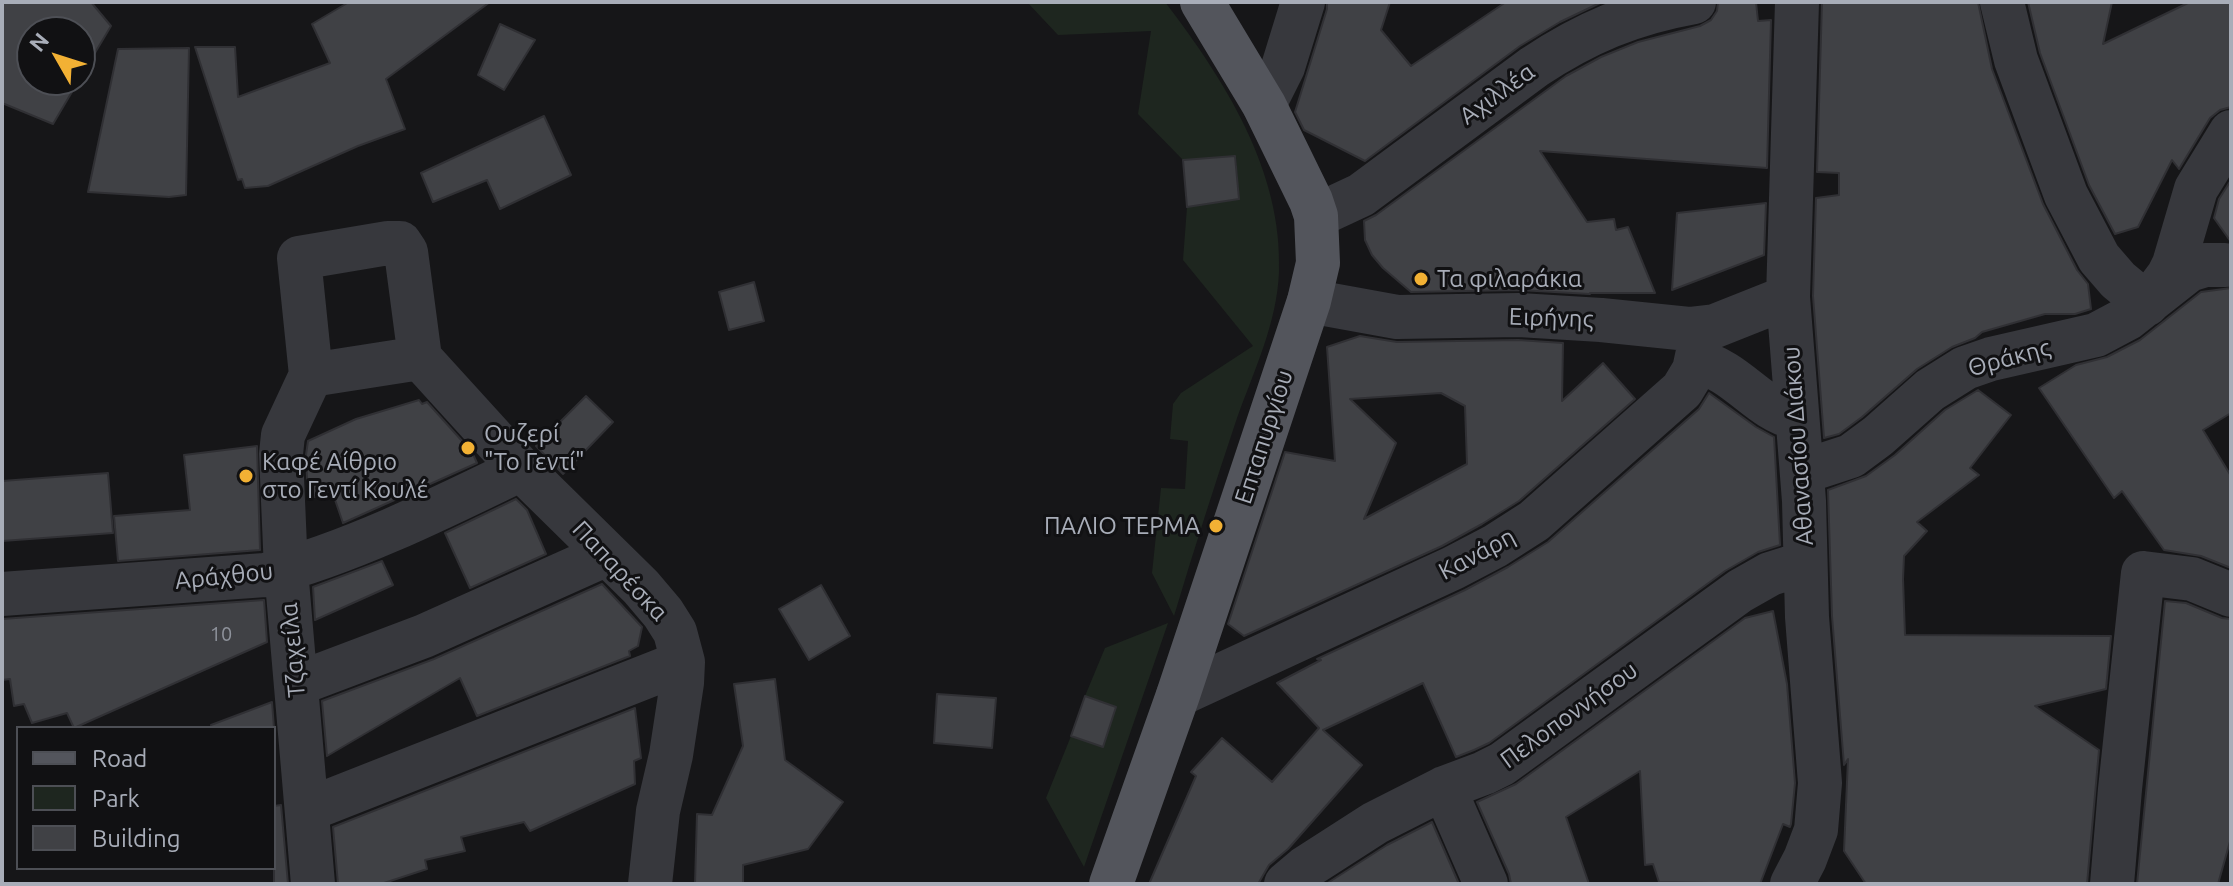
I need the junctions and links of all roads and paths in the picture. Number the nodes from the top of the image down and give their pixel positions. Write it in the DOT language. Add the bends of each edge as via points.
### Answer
graph roads {
  1 [pos="1202,2"];
  2 [pos="1303,2"];
  3 [pos="1694,2"];
  4 [pos="1797,2"];
  5 [pos="2002,2"];
  6 [pos="1264,105"];
  7 [pos="2231,132"];
  8 [pos="1316,216"];
  9 [pos="2225,265"];
  10 [pos="1788,297"];
  11 [pos="1309,301"];
  12 [pos="2147,304"];
  13 [pos="1700,344"];
  14 [pos="420,358"];
  15 [pos="311,375"];
  16 [pos="1796,418"];
  17 [pos="521,469"];
  18 [pos="1802,472"];
  19 [pos="607,554"];
  20 [pos="1805,563"];
  21 [pos="286,570"];
  22 [pos="2,594"];
  23 [pos="2231,595"];
  24 [pos="683,662"];
  25 [pos="297,684"];
  26 [pos="1178,695"];
  27 [pos="1444,788"];
  28 [pos="307,810"];
  29 [pos="313,884"];
  30 [pos="650,884"];
  31 [pos="1111,884"];
  32 [pos="1286,884"];
  33 [pos="1486,884"];
  34 [pos="1792,884"];
  35 [pos="2112,884"];
  1 -- 6 [label="main road, Επταπυργίου"];
  2 -- 6 [label="street" via="1283,67"];
  3 -- 8 [label="street, Αχιλλέα" via="1639,14 1563,48 1361,195"];
  4 -- 10 [label="street, Αθανασίου Διάκου"];
  5 -- 12 [label="street" via="2016,60 2066,195 2099,258"];
  6 -- 8 [label="main road, Επταπυργίου"];
  7 -- 12 [label="street" via="2196,189 2174,264"];
  8 -- 11 [label="main road, Επταπυργίου" via="1318,263"];
  9 -- 12 [label="street, Θράκης" via="2189,270"];
  10 -- 13 [label="street, Ειρήνης" via="1728,321"];
  10 -- 16 [label="street, Αθανασίου Διάκου"];
  11 -- 13 [label="street, Ειρήνης" via="1397,317 1601,320 1673,328"];
  11 -- 26 [label="main road, Επταπυργίου"];
  12 -- 18 [label="street, Θράκης" via="2096,335 1965,368 1851,456"];
  13 -- 16 [label="street" via="1724,371 1777,411"];
  13 -- 26 [label="street, Κανάρη" via="1689,379 1671,402 1515,534"];
  14 -- 15 [label="street"];
  14 -- 15 [label="street" via="406,252 400,243 388,243 299,258"];
  14 -- 17 [label="street, Παπαρέσκα"];
  15 -- 21 [label="street, Τζαχείλα" via="281,444"];
  16 -- 18 [label="street, Αθανασίου Διάκου"];
  17 -- 19 [label="street, Παπαρέσκα"];
  17 -- 21 [label="street, Αράχθου" via="387,531"];
  18 -- 20 [label="street, Αθανασίου Διάκου"];
  19 -- 24 [label="street, Παπαρέσκα" via="663,613"];
  19 -- 25 [label="street" via="424,636"];
  20 -- 27 [label="street, Πελοποννήσου" via="1740,591 1493,770"];
  20 -- 34 [label="street, Αθανασίου Διάκου" via="1820,783 1812,843"];
  21 -- 22 [label="street, Αράχθου" via="255,577"];
  21 -- 25 [label="street, Τζαχείλα"];
  23 -- 35 [label="street" via="2192,579 2143,573"];
  24 -- 28 [label="street"];
  24 -- 30 [label="street, Παπαρέσκα"];
  25 -- 28 [label="street, Τζαχείλα"];
  26 -- 31 [label="main road, Επταπυργίου"];
  27 -- 32 [label="street, Πελοποννήσου" via="1365,829"];
  27 -- 33 [label="street"];
  28 -- 29 [label="street, Τζαχείλα"];
}
